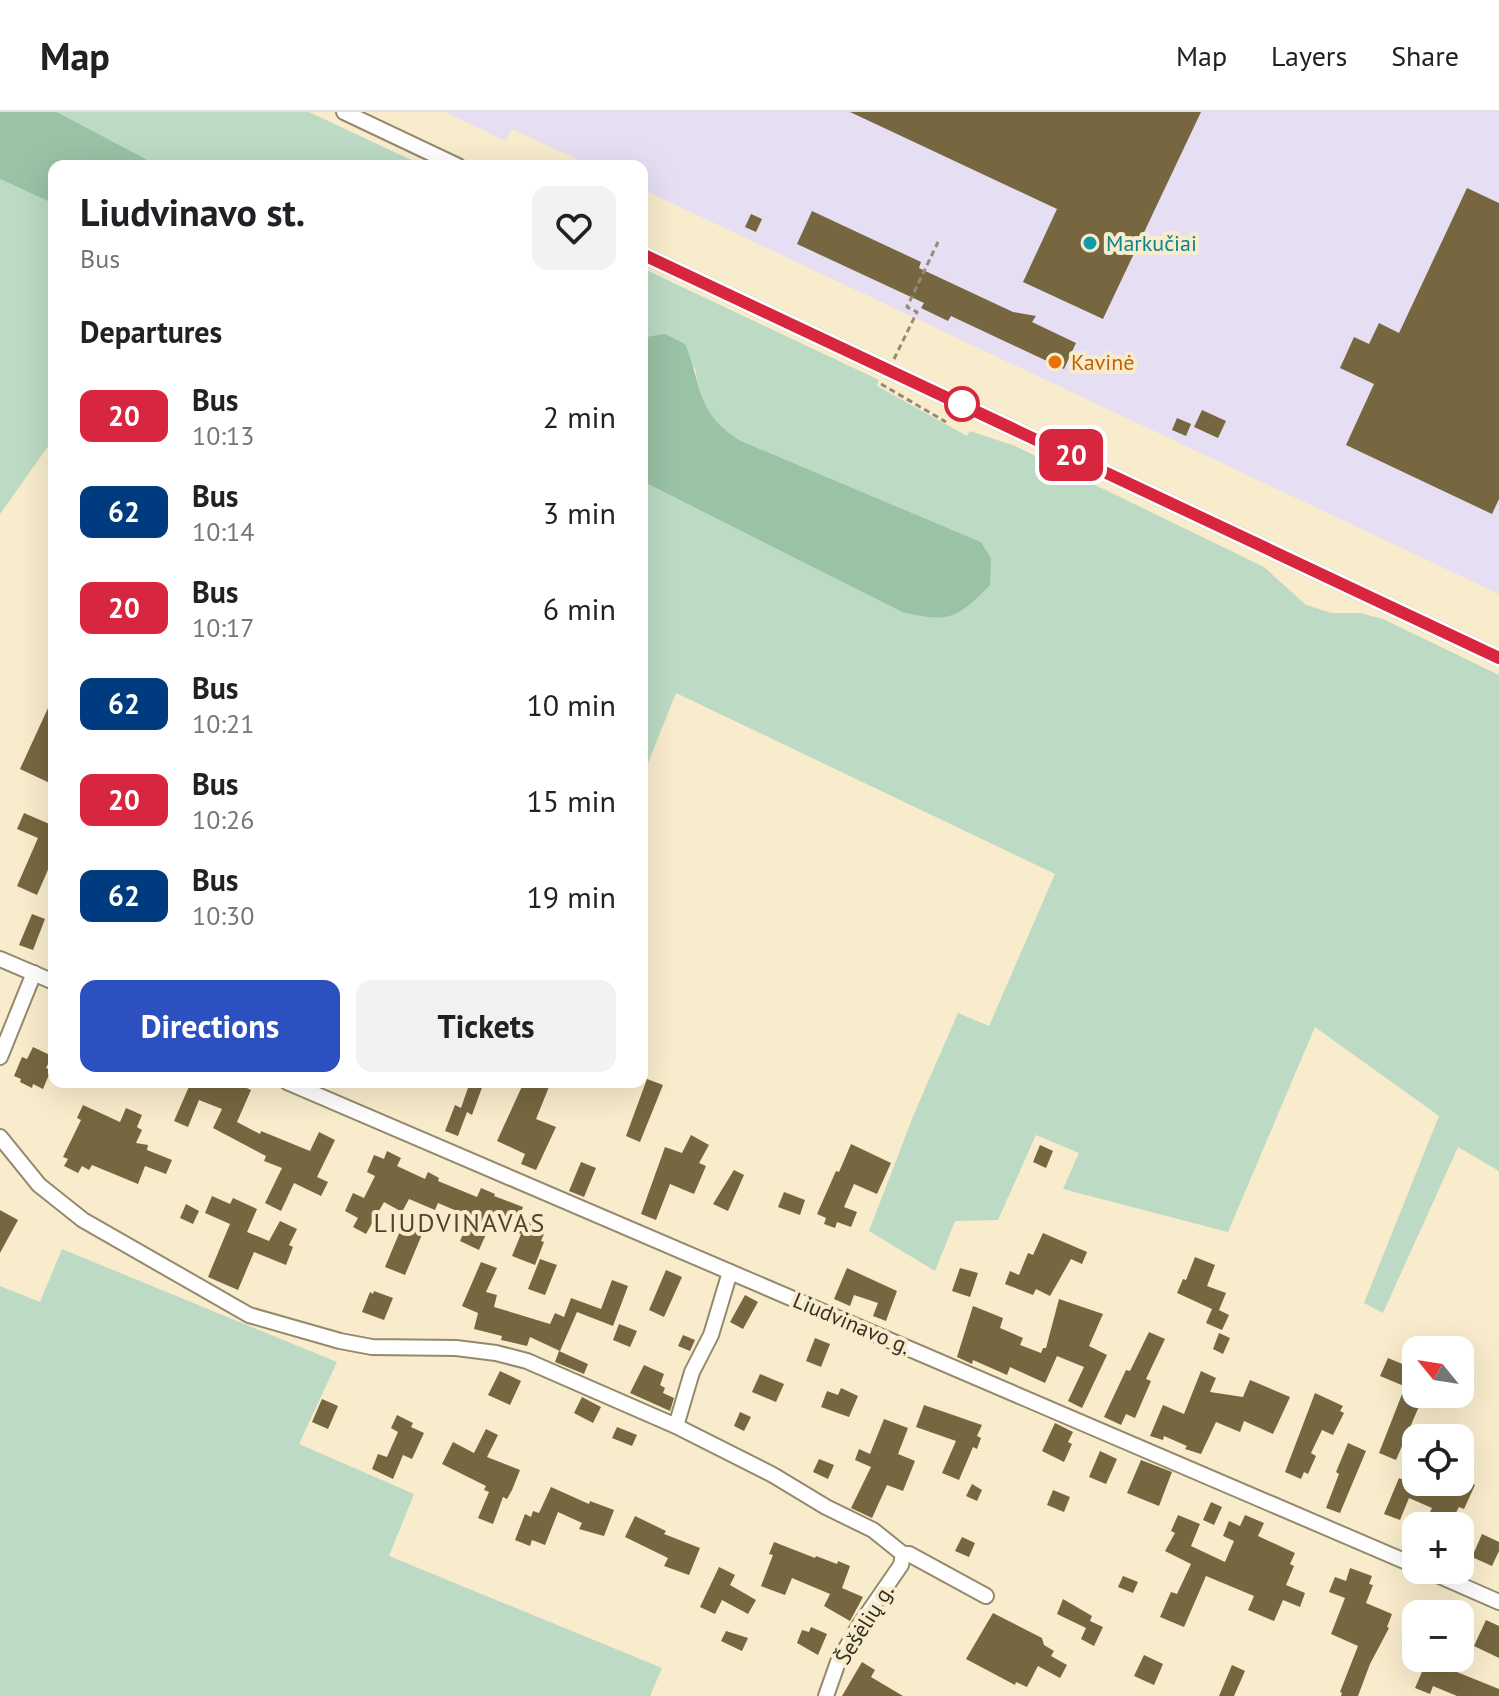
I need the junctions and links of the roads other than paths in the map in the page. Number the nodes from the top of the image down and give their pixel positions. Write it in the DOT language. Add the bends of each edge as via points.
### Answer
graph roads {
  1 [pos="344,112"];
  2 [pos="445,160"];
  3 [pos="648,257"];
  4 [pos="1499,658"];
  5 [pos="0,959"];
  6 [pos="34,973"];
  7 [pos="48,979"];
  8 [pos="0,1057"];
  9 [pos="301,1088"];
  10 [pos="0,1137"];
  11 [pos="730,1272"];
  12 [pos="676,1426"];
  13 [pos="903,1554"];
  14 [pos="1402,1560"];
  15 [pos="1458,1584"];
  16 [pos="986,1596"];
  17 [pos="1499,1602"];
  18 [pos="826,1696"];
  1 -- 2 [label="street"];
  3 -- 4 [label="street"];
  5 -- 6 [label="street"];
  6 -- 7 [label="street"];
  6 -- 8 [label="street"];
  9 -- 11 [label="street, Liudvinavo g."];
  10 -- 12 [label="street" via="39,1185 83,1220 249,1315 372,1347 456,1348 527,1361"];
  11 -- 12 [label="street"];
  11 -- 14 [label="street, Liudvinavo g."];
  12 -- 13 [label="street" via="873,1530"];
  13 -- 16 [label="street"];
  13 -- 18 [label="street, Šešėlių g." via="838,1662"];
  15 -- 17 [label="street"];
}
